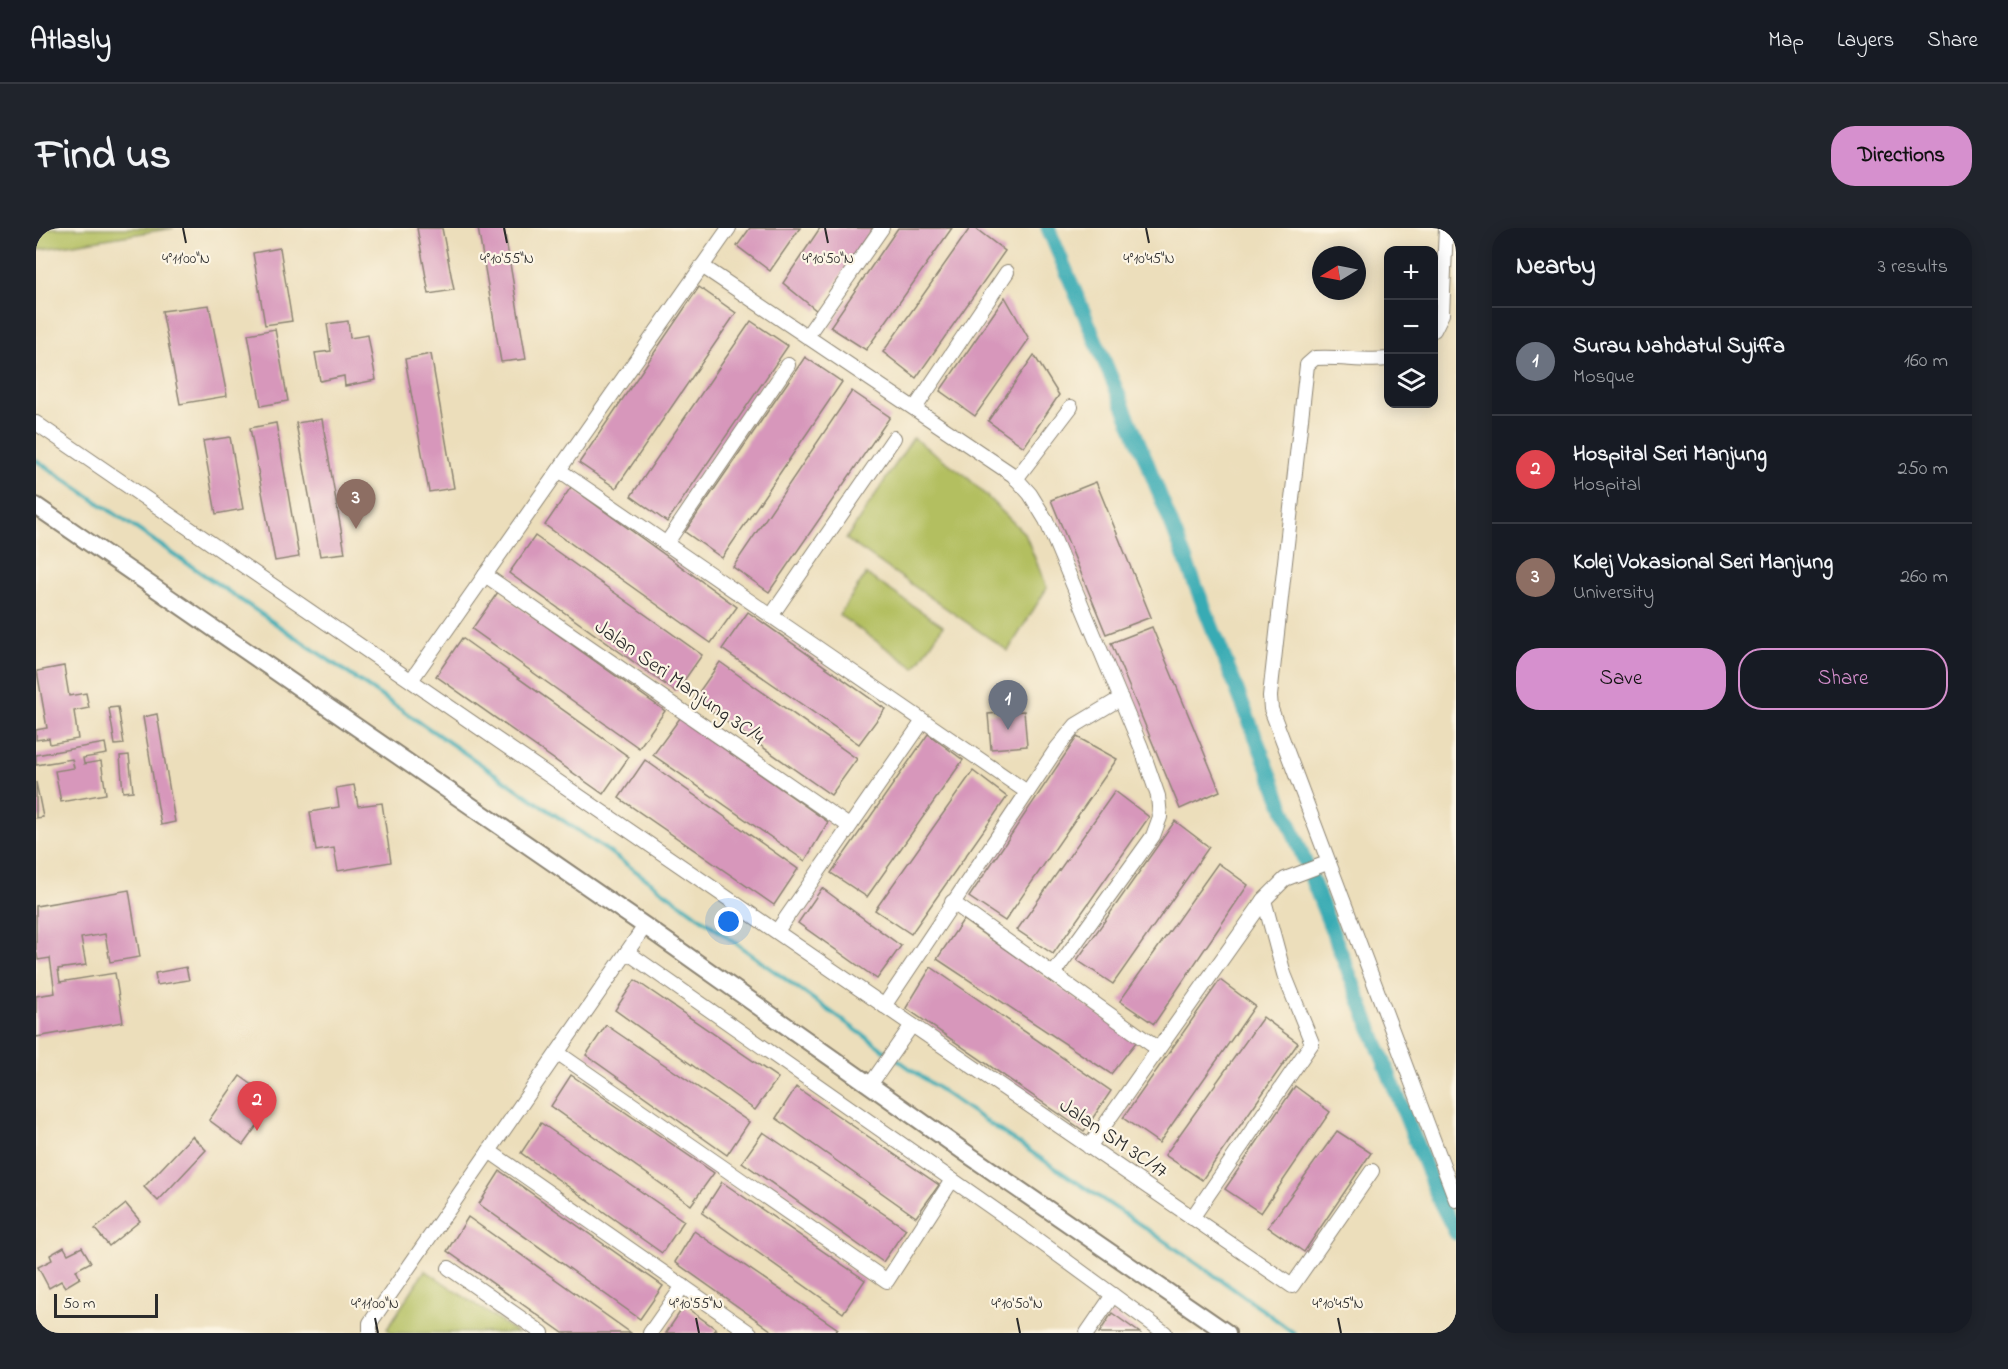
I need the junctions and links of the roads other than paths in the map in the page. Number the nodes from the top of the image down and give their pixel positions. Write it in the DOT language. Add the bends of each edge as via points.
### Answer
graph roads {
  1 [pos="729,228"];
  2 [pos="882,228"];
  3 [pos="1446,228"];
  4 [pos="702,266"];
  5 [pos="1007,272"];
  6 [pos="1438,322"];
  7 [pos="807,336"];
  8 [pos="1384,360"];
  9 [pos="788,365"];
  10 [pos="1071,407"];
  11 [pos="915,408"];
  12 [pos="36,423"];
  13 [pos="894,438"];
  14 [pos="559,470"];
  15 [pos="1016,479"];
  16 [pos="36,506"];
  17 [pos="666,544"];
  18 [pos="485,575"];
  19 [pos="771,616"];
  20 [pos="412,679"];
  21 [pos="1121,698"];
  22 [pos="923,721"];
  23 [pos="1027,792"];
  24 [pos="849,826"];
  25 [pos="1322,864"];
  26 [pos="1264,900"];
  27 [pos="952,902"];
  28 [pos="645,926"];
  29 [pos="777,931"];
  30 [pos="627,952"];
  31 [pos="1054,973"];
  32 [pos="884,1006"];
  33 [pos="912,1025"];
  34 [pos="1158,1048"];
  35 [pos="558,1053"];
  36 [pos="870,1085"];
  37 [pos="1089,1147"];
  38 [pos="489,1151"];
  39 [pos="1371,1171"];
  40 [pos="952,1180"];
  41 [pos="1456,1200"];
  42 [pos="1192,1218"];
  43 [pos="449,1268"];
  44 [pos="682,1286"];
  45 [pos="1113,1295"];
  46 [pos="370,1333"];
  47 [pos="542,1333"];
  48 [pos="650,1333"];
  49 [pos="750,1333"];
  50 [pos="1087,1333"];
  51 [pos="1165,1333"];
  52 [pos="1227,1333"];
  1 -- 4 [label="street"];
  2 -- 7 [label="street"];
  3 -- 6 [label="street" via="1442,314"];
  4 -- 7 [label="street"];
  4 -- 14 [label="street"];
  5 -- 11 [label="street"];
  7 -- 11 [label="street"];
  8 -- 25 [label="street" via="1331,356 1314,358 1307,365 1270,696"];
  9 -- 17 [label="street"];
  10 -- 15 [label="street"];
  11 -- 15 [label="street"];
  12 -- 20 [label="street, Jalan SM 3C/17"];
  13 -- 19 [label="street"];
  14 -- 17 [label="street"];
  14 -- 18 [label="street"];
  15 -- 21 [label="street" via="1046,520"];
  16 -- 28 [label="street"];
  17 -- 19 [label="street"];
  18 -- 20 [label="street"];
  18 -- 24 [label="street, Jalan Seri Manjung 3C/4"];
  19 -- 22 [label="street"];
  20 -- 29 [label="street, Jalan SM 3C/17"];
  21 -- 23 [label="street" via="1076,725"];
  21 -- 31 [label="street" via="1142,747 1158,796 1160,817 1153,836"];
  22 -- 23 [label="street"];
  22 -- 24 [label="street"];
  23 -- 27 [label="street"];
  24 -- 29 [label="street"];
  25 -- 26 [label="street" via="1285,879"];
  25 -- 41 [label="street"];
  26 -- 34 [label="street"];
  26 -- 42 [label="street" via="1284,974 1312,1043"];
  27 -- 31 [label="street"];
  27 -- 32 [label="street"];
  28 -- 30 [label="street"];
  28 -- 36 [label="street"];
  29 -- 32 [label="street, Jalan SM 3C/17"];
  30 -- 35 [label="street"];
  30 -- 40 [label="street"];
  31 -- 34 [label="street"];
  32 -- 33 [label="street, Jalan SM 3C/17"];
  33 -- 36 [label="street"];
  33 -- 37 [label="street, Jalan SM 3C/17"];
  34 -- 37 [label="street"];
  35 -- 38 [label="street"];
  35 -- 40 [label="street" via="887,1281"];
  36 -- 52 [label="street"];
  37 -- 42 [label="street, Jalan SM 3C/17"];
  38 -- 44 [label="street"];
  38 -- 46 [label="street" via="370,1323"];
  39 -- 42 [label="street, Jalan SM 3C/17" via="1292,1286"];
  40 -- 45 [label="street"];
  43 -- 47 [label="street"];
  44 -- 48 [label="street"];
  44 -- 49 [label="street"];
  45 -- 50 [label="street"];
  45 -- 51 [label="street"];
}
